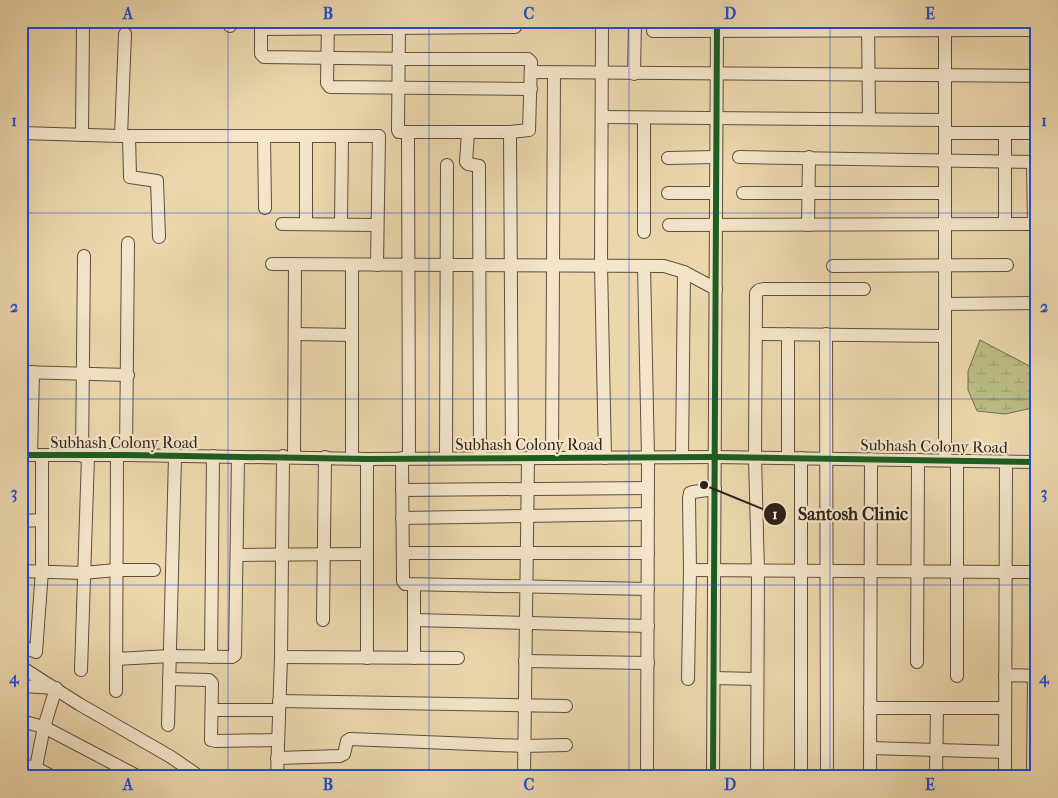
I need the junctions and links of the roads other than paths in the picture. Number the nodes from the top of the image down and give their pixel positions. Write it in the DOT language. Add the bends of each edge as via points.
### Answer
graph roads {
  1 [pos="84,21"];
  2 [pos="602,21"];
  3 [pos="635,21"];
  4 [pos="328,24"];
  5 [pos="399,24"];
  6 [pos="261,25"];
  7 [pos="717,26"];
  8 [pos="869,26"];
  9 [pos="945,26"];
  10 [pos="515,27"];
  11 [pos="1037,30"];
  12 [pos="653,31"];
  13 [pos="125,34"];
  14 [pos="328,58"];
  15 [pos="399,59"];
  16 [pos="531,72"];
  17 [pos="554,73"];
  18 [pos="602,73"];
  19 [pos="634,74"];
  20 [pos="717,75"];
  21 [pos="869,75"];
  22 [pos="945,75"];
  23 [pos="1037,76"];
  24 [pos="398,88"];
  25 [pos="531,89"];
  26 [pos="602,117"];
  27 [pos="644,118"];
  28 [pos="717,118"];
  29 [pos="868,119"];
  30 [pos="945,126"];
  31 [pos="510,132"];
  32 [pos="21,133"];
  33 [pos="408,133"];
  34 [pos="468,133"];
  35 [pos="1005,133"];
  36 [pos="1037,133"];
  37 [pos="82,136"];
  38 [pos="125,136"];
  39 [pos="264,136"];
  40 [pos="306,136"];
  41 [pos="342,136"];
  42 [pos="716,157"];
  43 [pos="739,157"];
  44 [pos="809,157"];
  45 [pos="668,158"];
  46 [pos="945,160"];
  47 [pos="1005,161"];
  48 [pos="1035,162"];
  49 [pos="447,166"];
  50 [pos="668,193"];
  51 [pos="716,193"];
  52 [pos="743,193"];
  53 [pos="809,193"];
  54 [pos="945,193"];
  55 [pos="265,208"];
  56 [pos="282,224"];
  57 [pos="306,224"];
  58 [pos="341,224"];
  59 [pos="945,224"];
  60 [pos="1005,224"];
  61 [pos="1035,224"];
  62 [pos="377,225"];
  63 [pos="669,225"];
  64 [pos="716,225"];
  65 [pos="808,225"];
  66 [pos="644,232"];
  67 [pos="159,237"];
  68 [pos="128,242"];
  69 [pos="84,256"];
  70 [pos="272,264"];
  71 [pos="295,264"];
  72 [pos="352,265"];
  73 [pos="377,265"];
  74 [pos="407,265"];
  75 [pos="601,265"];
  76 [pos="945,265"];
  77 [pos="446,266"];
  78 [pos="480,266"];
  79 [pos="511,266"];
  80 [pos="553,266"];
  81 [pos="644,266"];
  82 [pos="833,266"];
  83 [pos="1007,266"];
  84 [pos="1037,270"];
  85 [pos="684,272"];
  86 [pos="716,289"];
  87 [pos="864,289"];
  88 [pos="1037,303"];
  89 [pos="945,304"];
  90 [pos="295,334"];
  91 [pos="756,334"];
  92 [pos="788,334"];
  93 [pos="826,334"];
  94 [pos="352,335"];
  95 [pos="945,336"];
  96 [pos="1036,365"];
  97 [pos="27,372"];
  98 [pos="83,373"];
  99 [pos="128,375"];
  100 [pos="32,455"];
  101 [pos="122,455"];
  102 [pos="85,456"];
  103 [pos="175,456"];
  104 [pos="213,456"];
  105 [pos="238,457"];
  106 [pos="289,457"];
  107 [pos="682,457"];
  108 [pos="715,457"];
  109 [pos="325,458"];
  110 [pos="352,458"];
  111 [pos="367,458"];
  112 [pos="405,458"];
  113 [pos="446,458"];
  114 [pos="480,458"];
  115 [pos="512,458"];
  116 [pos="528,458"];
  117 [pos="552,458"];
  118 [pos="605,458"];
  119 [pos="648,458"];
  120 [pos="755,458"];
  121 [pos="795,458"];
  122 [pos="826,458"];
  123 [pos="871,459"];
  124 [pos="918,460"];
  125 [pos="951,460"];
  126 [pos="1006,461"];
  127 [pos="1037,462"];
  128 [pos="648,488"];
  129 [pos="527,489"];
  130 [pos="715,489"];
  131 [pos="402,490"];
  132 [pos="648,514"];
  133 [pos="527,516"];
  134 [pos="402,518"];
  135 [pos="42,520"];
  136 [pos="21,521"];
  137 [pos="403,553"];
  138 [pos="648,553"];
  139 [pos="282,554"];
  140 [pos="324,554"];
  141 [pos="367,554"];
  142 [pos="526,554"];
  143 [pos="237,555"];
  144 [pos="116,570"];
  145 [pos="154,570"];
  146 [pos="690,570"];
  147 [pos="714,570"];
  148 [pos="21,571"];
  149 [pos="42,571"];
  150 [pos="758,571"];
  151 [pos="801,571"];
  152 [pos="826,572"];
  153 [pos="871,572"];
  154 [pos="917,572"];
  155 [pos="957,572"];
  156 [pos="1005,572"];
  157 [pos="1037,572"];
  158 [pos="83,573"];
  159 [pos="414,585"];
  160 [pos="526,587"];
  161 [pos="648,589"];
  162 [pos="323,620"];
  163 [pos="414,620"];
  164 [pos="526,623"];
  165 [pos="648,626"];
  166 [pos="21,646"];
  167 [pos="170,656"];
  168 [pos="211,657"];
  169 [pos="281,657"];
  170 [pos="116,658"];
  171 [pos="367,658"];
  172 [pos="414,658"];
  173 [pos="458,658"];
  174 [pos="525,660"];
  175 [pos="917,662"];
  176 [pos="648,663"];
  177 [pos="21,667"];
  178 [pos="81,670"];
  179 [pos="1005,675"];
  180 [pos="957,676"];
  181 [pos="1035,676"];
  182 [pos="714,678"];
  183 [pos="757,678"];
  184 [pos="169,679"];
  185 [pos="688,679"];
  186 [pos="21,686"];
  187 [pos="56,688"];
  188 [pos="116,691"];
  189 [pos="525,704"];
  190 [pos="279,705"];
  191 [pos="566,706"];
  192 [pos="870,708"];
  193 [pos="937,708"];
  194 [pos="1005,708"];
  195 [pos="212,710"];
  196 [pos="21,721"];
  197 [pos="168,725"];
  198 [pos="44,727"];
  199 [pos="278,740"];
  200 [pos="566,745"];
  201 [pos="524,746"];
  202 [pos="870,748"];
  203 [pos="937,750"];
  204 [pos="1005,752"];
  205 [pos="277,758"];
  206 [pos="21,765"];
  207 [pos="35,772"];
  208 [pos="53,777"];
  209 [pos="139,777"];
  210 [pos="200,777"];
  211 [pos="277,777"];
  212 [pos="524,777"];
  213 [pos="647,777"];
  214 [pos="714,777"];
  215 [pos="757,777"];
  216 [pos="801,777"];
  217 [pos="827,777"];
  218 [pos="870,777"];
  219 [pos="936,777"];
  220 [pos="1005,777"];
  221 [pos="1033,777"];
  1 -- 37 [label="street"];
  2 -- 18 [label="street"];
  3 -- 19 [label="street"];
  4 -- 5 [label="street"];
  4 -- 6 [label="street"];
  4 -- 14 [label="street"];
  5 -- 10 [label="street"];
  5 -- 15 [label="street"];
  6 -- 14 [label="street" via="261,54 264,57"];
  7 -- 8 [label="street"];
  7 -- 12 [label="street"];
  7 -- 20 [label="street"];
  8 -- 9 [label="street"];
  8 -- 21 [label="street"];
  9 -- 11 [label="street"];
  9 -- 22 [label="street"];
  13 -- 38 [label="street"];
  14 -- 15 [label="street"];
  14 -- 24 [label="street" via="327,83 330,86"];
  15 -- 16 [label="street" via="528,59"];
  15 -- 24 [label="street"];
  16 -- 17 [label="street"];
  16 -- 25 [label="street"];
  17 -- 18 [label="street"];
  17 -- 80 [label="street"];
  18 -- 19 [label="street"];
  18 -- 26 [label="street"];
  19 -- 20 [label="street"];
  20 -- 21 [label="street"];
  20 -- 28 [label="street"];
  21 -- 22 [label="street"];
  21 -- 29 [label="street"];
  22 -- 23 [label="street"];
  22 -- 30 [label="street"];
  24 -- 25 [label="street"];
  24 -- 33 [label="street" via="398,130"];
  25 -- 31 [label="street" via="529,130"];
  26 -- 27 [label="street"];
  26 -- 75 [label="street"];
  27 -- 28 [label="street"];
  27 -- 66 [label="street"];
  28 -- 29 [label="street"];
  28 -- 42 [label="street"];
  29 -- 30 [label="street"];
  30 -- 35 [label="street"];
  30 -- 46 [label="street"];
  31 -- 34 [label="street"];
  31 -- 79 [label="street"];
  32 -- 37 [label="street"];
  33 -- 34 [label="street"];
  33 -- 74 [label="street"];
  34 -- 78 [label="street" via="466,162 479,166"];
  35 -- 36 [label="street"];
  35 -- 47 [label="street"];
  37 -- 38 [label="street"];
  38 -- 39 [label="street"];
  38 -- 67 [label="street" via="130,177 157,181"];
  39 -- 40 [label="street"];
  39 -- 55 [label="street"];
  40 -- 41 [label="street"];
  40 -- 57 [label="street"];
  41 -- 58 [label="street"];
  41 -- 62 [label="street" via="379,136"];
  42 -- 45 [label="street"];
  42 -- 51 [label="street"];
  43 -- 44 [label="street"];
  44 -- 46 [label="street"];
  44 -- 53 [label="street"];
  46 -- 47 [label="street"];
  46 -- 54 [label="street"];
  47 -- 48 [label="street"];
  47 -- 60 [label="street"];
  48 -- 61 [label="street"];
  49 -- 77 [label="street"];
  50 -- 51 [label="street"];
  51 -- 64 [label="street"];
  52 -- 53 [label="street"];
  53 -- 54 [label="street"];
  53 -- 65 [label="street"];
  54 -- 59 [label="street"];
  56 -- 57 [label="street"];
  57 -- 58 [label="street"];
  58 -- 62 [label="street"];
  59 -- 60 [label="street"];
  59 -- 65 [label="street"];
  59 -- 76 [label="street"];
  60 -- 61 [label="street"];
  62 -- 73 [label="street"];
  63 -- 64 [label="street"];
  64 -- 65 [label="street"];
  64 -- 86 [label="street"];
  68 -- 99 [label="street"];
  69 -- 98 [label="street"];
  70 -- 71 [label="street"];
  71 -- 72 [label="street"];
  71 -- 90 [label="street"];
  72 -- 73 [label="street"];
  72 -- 94 [label="street"];
  73 -- 74 [label="street"];
  74 -- 77 [label="street"];
  74 -- 112 [label="street"];
  75 -- 80 [label="street"];
  75 -- 81 [label="street"];
  75 -- 118 [label="street"];
  76 -- 82 [label="street"];
  76 -- 83 [label="street"];
  76 -- 89 [label="street"];
  77 -- 78 [label="street"];
  77 -- 113 [label="street"];
  78 -- 79 [label="street"];
  78 -- 114 [label="street"];
  79 -- 80 [label="street"];
  79 -- 115 [label="street"];
  80 -- 117 [label="street"];
  81 -- 85 [label="street" via="664,266"];
  81 -- 119 [label="street"];
  84 -- 88 [label="street"];
  85 -- 86 [label="street"];
  85 -- 107 [label="street"];
  86 -- 108 [label="street"];
  87 -- 91 [label="street" via="759,290 755,298"];
  88 -- 89 [label="street"];
  88 -- 96 [label="street"];
  89 -- 95 [label="street"];
  90 -- 94 [label="street"];
  90 -- 106 [label="street"];
  91 -- 92 [label="street"];
  91 -- 120 [label="street"];
  92 -- 93 [label="street"];
  92 -- 121 [label="street"];
  93 -- 95 [label="street"];
  93 -- 122 [label="street"];
  94 -- 110 [label="street"];
  95 -- 125 [label="street"];
  97 -- 98 [label="street"];
  97 -- 100 [label="street"];
  98 -- 99 [label="street"];
  98 -- 102 [label="street"];
  99 -- 101 [label="street"];
  100 -- 102 [label="street, Subhash Colony Road"];
  100 -- 135 [label="street"];
  101 -- 102 [label="street, Subhash Colony Road"];
  101 -- 103 [label="street, Subhash Colony Road"];
  101 -- 144 [label="street"];
  102 -- 158 [label="street"];
  103 -- 104 [label="street, Subhash Colony Road"];
  103 -- 167 [label="street"];
  104 -- 105 [label="street, Subhash Colony Road"];
  104 -- 168 [label="street"];
  105 -- 106 [label="street, Subhash Colony Road"];
  105 -- 143 [label="street"];
  106 -- 109 [label="street, Subhash Colony Road"];
  106 -- 139 [label="street"];
  107 -- 108 [label="street, Subhash Colony Road"];
  107 -- 119 [label="street, Subhash Colony Road"];
  108 -- 120 [label="street, Subhash Colony Road"];
  108 -- 130 [label="street"];
  109 -- 110 [label="street, Subhash Colony Road"];
  109 -- 140 [label="street"];
  110 -- 111 [label="street, Subhash Colony Road"];
  111 -- 112 [label="street, Subhash Colony Road"];
  111 -- 141 [label="street"];
  112 -- 113 [label="street, Subhash Colony Road"];
  112 -- 131 [label="street"];
  113 -- 114 [label="street, Subhash Colony Road"];
  114 -- 115 [label="street, Subhash Colony Road"];
  115 -- 116 [label="street, Subhash Colony Road"];
  116 -- 117 [label="street, Subhash Colony Road"];
  116 -- 129 [label="street"];
  117 -- 118 [label="street, Subhash Colony Road"];
  118 -- 119 [label="street, Subhash Colony Road"];
  119 -- 128 [label="street"];
  120 -- 121 [label="street, Subhash Colony Road"];
  120 -- 150 [label="street"];
  121 -- 122 [label="street, Subhash Colony Road"];
  121 -- 151 [label="street"];
  122 -- 123 [label="street, Subhash Colony Road"];
  122 -- 152 [label="street"];
  123 -- 124 [label="street, Subhash Colony Road"];
  123 -- 153 [label="street"];
  124 -- 125 [label="street, Subhash Colony Road"];
  124 -- 154 [label="street"];
  125 -- 126 [label="street, Subhash Colony Road"];
  125 -- 155 [label="street"];
  126 -- 127 [label="street, Subhash Colony Road"];
  126 -- 156 [label="street"];
  128 -- 129 [label="street"];
  128 -- 132 [label="street"];
  129 -- 131 [label="street"];
  129 -- 133 [label="street"];
  130 -- 146 [label="street" via="689,494"];
  130 -- 147 [label="street"];
  131 -- 134 [label="street"];
  132 -- 133 [label="street"];
  132 -- 138 [label="street"];
  133 -- 134 [label="street"];
  133 -- 142 [label="street"];
  134 -- 137 [label="street"];
  135 -- 136 [label="street"];
  135 -- 149 [label="street"];
  137 -- 142 [label="street"];
  137 -- 159 [label="street" via="403,581"];
  138 -- 142 [label="street"];
  138 -- 161 [label="street"];
  139 -- 140 [label="street"];
  139 -- 143 [label="street"];
  139 -- 169 [label="street"];
  140 -- 141 [label="street"];
  140 -- 162 [label="street"];
  141 -- 171 [label="street"];
  142 -- 160 [label="street"];
  143 -- 168 [label="street" via="236,655"];
  144 -- 145 [label="street"];
  144 -- 158 [label="street"];
  144 -- 170 [label="street"];
  146 -- 147 [label="street"];
  146 -- 185 [label="street"];
  147 -- 150 [label="street"];
  147 -- 182 [label="street"];
  148 -- 149 [label="street"];
  149 -- 158 [label="street"];
  149 -- 166 [label="street" via="36,652"];
  150 -- 151 [label="street"];
  150 -- 183 [label="street"];
  151 -- 152 [label="street"];
  151 -- 216 [label="street"];
  152 -- 153 [label="street"];
  152 -- 217 [label="street"];
  153 -- 154 [label="street"];
  153 -- 192 [label="street"];
  154 -- 155 [label="street"];
  154 -- 175 [label="street"];
  155 -- 156 [label="street"];
  155 -- 180 [label="street"];
  156 -- 157 [label="street"];
  156 -- 179 [label="street"];
  158 -- 178 [label="street"];
  159 -- 160 [label="street"];
  159 -- 163 [label="street"];
  160 -- 161 [label="street"];
  160 -- 164 [label="street"];
  161 -- 165 [label="street"];
  163 -- 164 [label="street"];
  163 -- 172 [label="street"];
  164 -- 165 [label="street"];
  164 -- 174 [label="street"];
  165 -- 176 [label="street"];
  167 -- 168 [label="street"];
  167 -- 170 [label="street"];
  167 -- 184 [label="street"];
  169 -- 171 [label="street"];
  169 -- 190 [label="street"];
  170 -- 188 [label="street"];
  171 -- 172 [label="street"];
  172 -- 173 [label="street"];
  174 -- 176 [label="street"];
  174 -- 189 [label="street"];
  176 -- 213 [label="street"];
  177 -- 187 [label="street"];
  179 -- 181 [label="street"];
  179 -- 194 [label="street"];
  181 -- 221 [label="street"];
  182 -- 183 [label="street"];
  182 -- 214 [label="street"];
  183 -- 215 [label="street"];
  184 -- 195 [label="street" via="211,681"];
  184 -- 197 [label="street"];
  186 -- 187 [label="street"];
  187 -- 198 [label="street"];
  187 -- 210 [label="street"];
  189 -- 190 [label="street"];
  189 -- 191 [label="street"];
  189 -- 201 [label="street"];
  190 -- 195 [label="street"];
  190 -- 199 [label="street"];
  192 -- 193 [label="street"];
  192 -- 202 [label="street"];
  193 -- 194 [label="street"];
  193 -- 203 [label="street"];
  194 -- 204 [label="street"];
  195 -- 199 [label="street" via="211,738 214,741"];
  196 -- 198 [label="street"];
  198 -- 207 [label="street"];
  198 -- 209 [label="street"];
  199 -- 205 [label="street"];
  200 -- 201 [label="street"];
  201 -- 205 [label="street" via="350,739 340,756"];
  201 -- 212 [label="street"];
  202 -- 203 [label="street"];
  202 -- 218 [label="street"];
  203 -- 204 [label="street"];
  203 -- 219 [label="street"];
  204 -- 220 [label="street"];
  205 -- 211 [label="street"];
  206 -- 207 [label="street"];
  207 -- 208 [label="street"];
}
